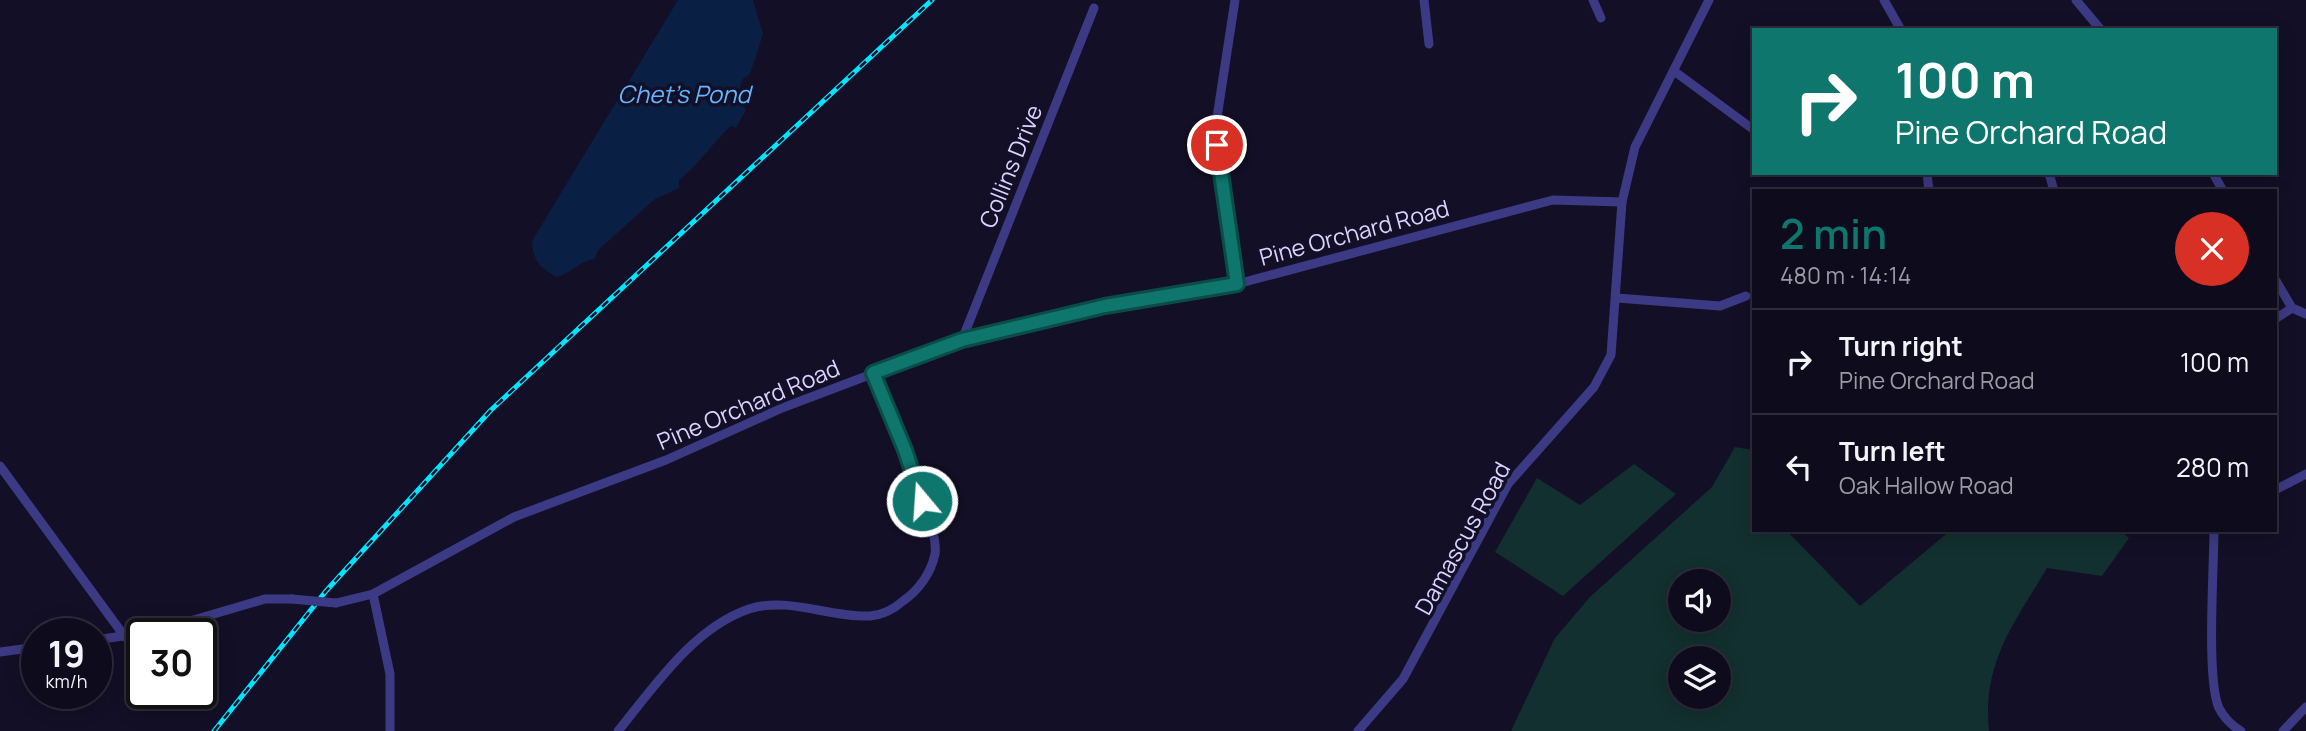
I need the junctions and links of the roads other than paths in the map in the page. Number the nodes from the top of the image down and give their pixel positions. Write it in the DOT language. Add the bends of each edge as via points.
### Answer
graph roads {
  1 [pos="1235,0"];
  2 [pos="1424,0"];
  3 [pos="1593,0"];
  4 [pos="1709,0"];
  5 [pos="1884,0"];
  6 [pos="2076,0"];
  7 [pos="1094,8"];
  8 [pos="1601,19"];
  9 [pos="1900,28"];
  10 [pos="2099,28"];
  11 [pos="1429,44"];
  12 [pos="1674,71"];
  13 [pos="1752,129"];
  14 [pos="1622,202"];
  15 [pos="2277,282"];
  16 [pos="1237,284"];
  17 [pos="1746,296"];
  18 [pos="1617,298"];
  19 [pos="2292,308"];
  20 [pos="2306,314"];
  21 [pos="2277,318"];
  22 [pos="962,340"];
  23 [pos="873,373"];
  24 [pos="0,466"];
  25 [pos="2306,474"];
  26 [pos="2277,489"];
  27 [pos="2214,532"];
  28 [pos="373,594"];
  29 [pos="125,637"];
  30 [pos="112,638"];
  31 [pos="21,649"];
  32 [pos="0,652"];
  33 [pos="2306,707"];
  34 [pos="390,731"];
  35 [pos="618,731"];
  36 [pos="1358,731"];
  37 [pos="2241,731"];
  38 [pos="2283,731"];
  1 -- 16 [label="street" via="1216,124"];
  2 -- 11 [label="street"];
  3 -- 8 [label="street"];
  4 -- 12 [label="street"];
  5 -- 9 [label="street"];
  6 -- 10 [label="street"];
  7 -- 22 [label="street, Collins Drive"];
  12 -- 13 [label="street"];
  12 -- 14 [label="street" via="1635,148"];
  14 -- 16 [label="street, Pine Orchard Road" via="1553,200"];
  14 -- 18 [label="street, Damascus Road"];
  15 -- 19 [label="street"];
  16 -- 22 [label="street, Pine Orchard Road" via="1105,306"];
  17 -- 18 [label="street" via="1720,306"];
  18 -- 36 [label="street, Damascus Road" via="1611,355 1594,387 1508,484 1404,679"];
  19 -- 20 [label="street"];
  19 -- 21 [label="street"];
  22 -- 23 [label="street, Pine Orchard Road"];
  23 -- 28 [label="street, Pine Orchard Road" via="666,460 514,517"];
  23 -- 35 [label="street" via="931,527 935,553 925,579 893,609 873,616 778,604 749,609 708,631"];
  24 -- 29 [label="street"];
  25 -- 26 [label="street"];
  27 -- 37 [label="street" via="2217,706"];
  28 -- 29 [label="street, Pine Orchard Road, bridge" via="335,603 265,599"];
  28 -- 34 [label="street" via="390,674"];
  29 -- 30 [label="street, Pine Orchard Road"];
  31 -- 32 [label="street"];
  33 -- 38 [label="street"];
}
